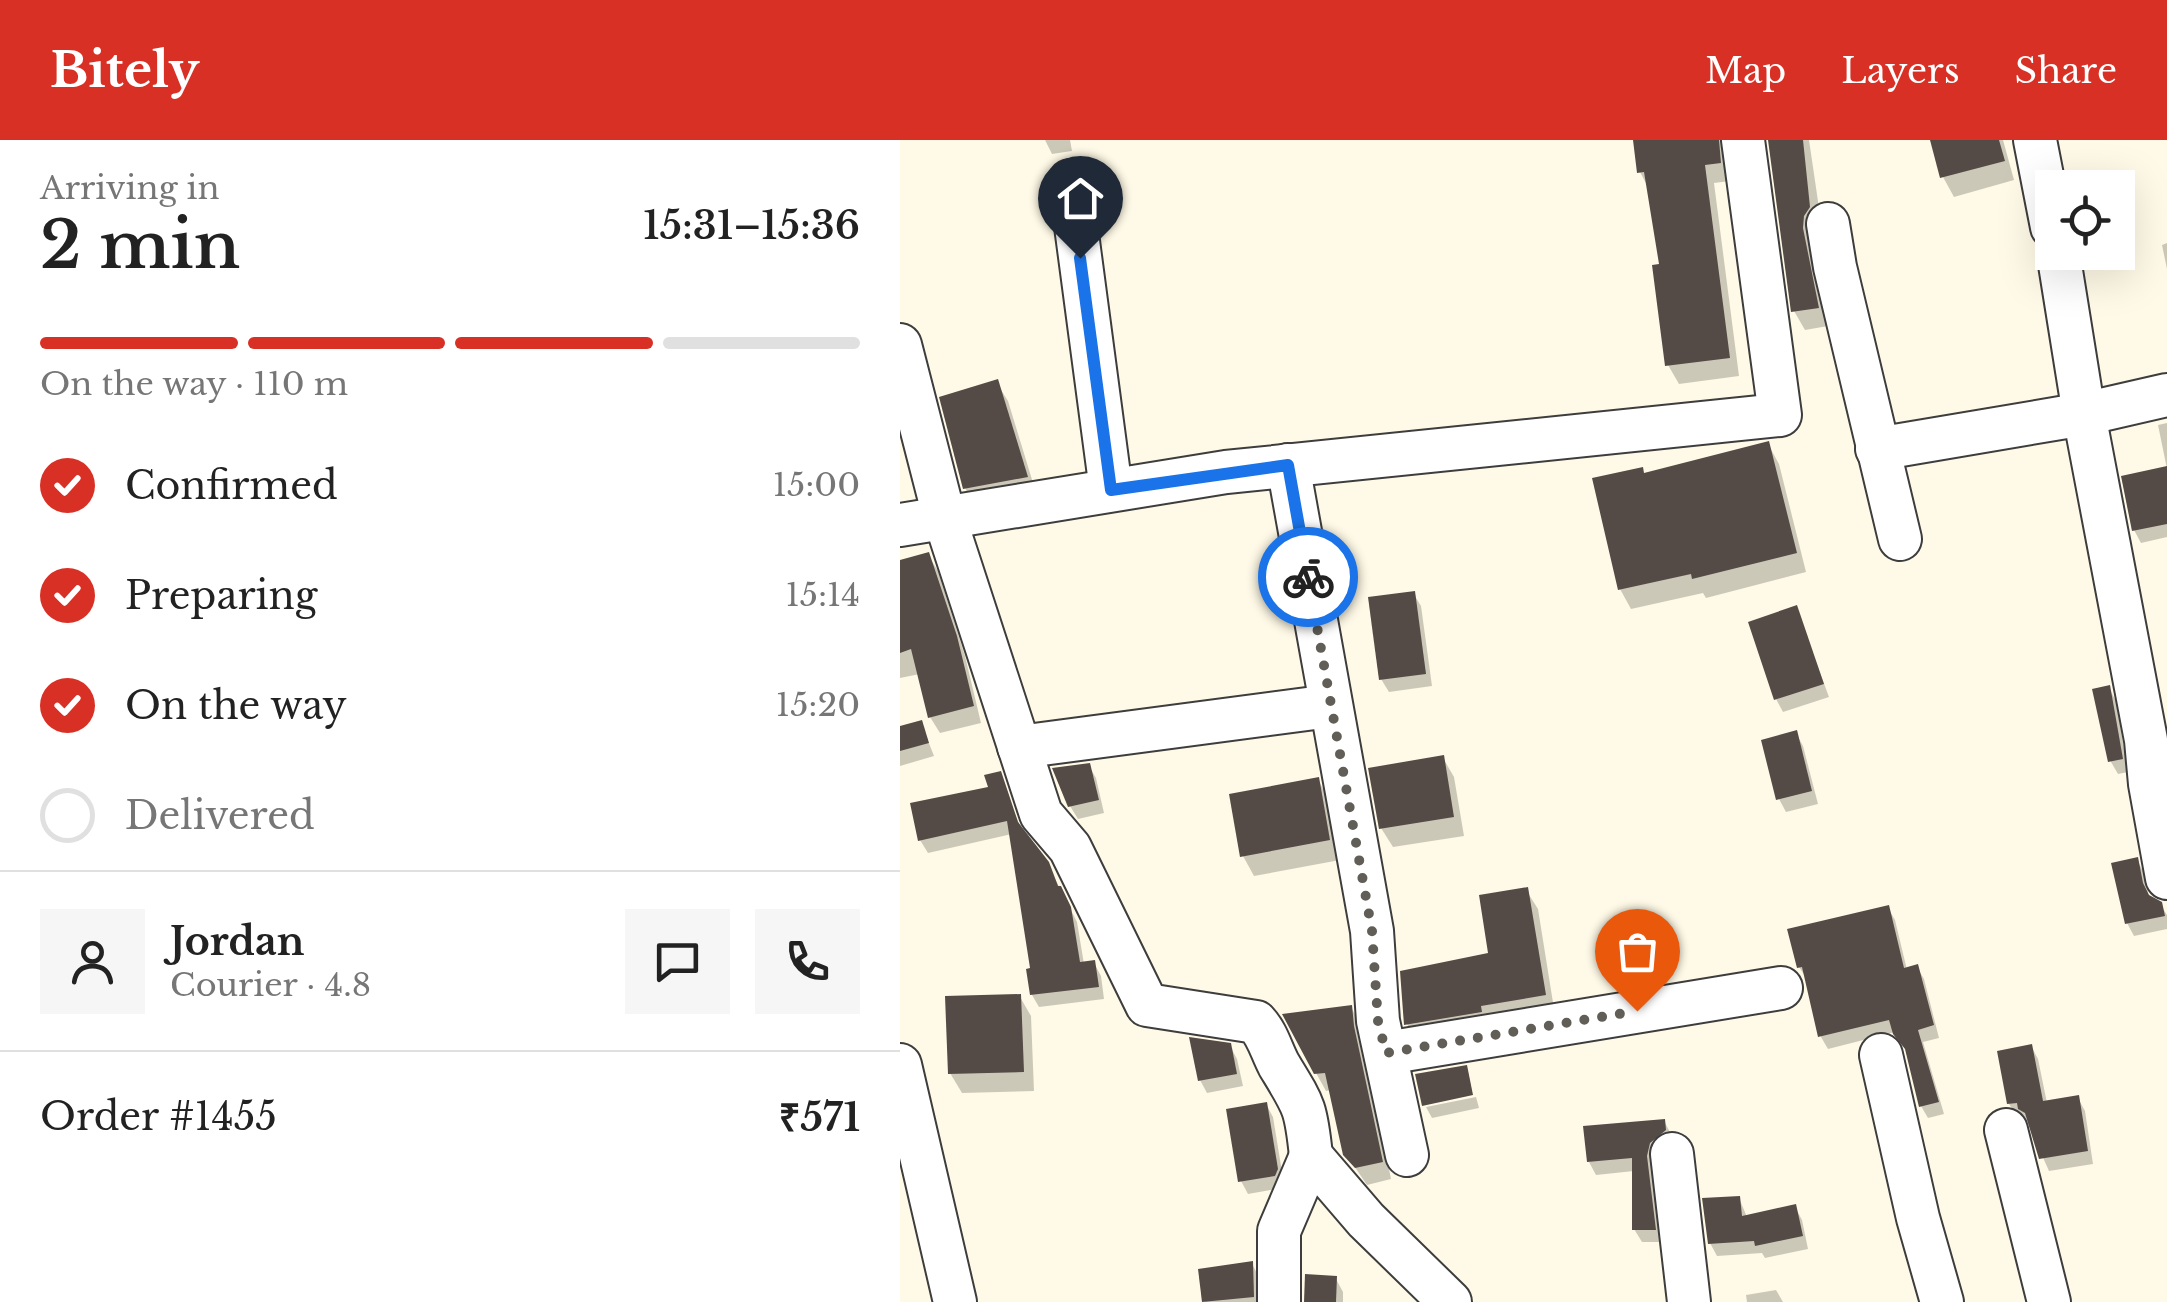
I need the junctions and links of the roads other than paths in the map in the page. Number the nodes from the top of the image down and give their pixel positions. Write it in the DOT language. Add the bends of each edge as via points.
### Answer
graph roads {
  1 [pos="1743,140"];
  2 [pos="2035,140"];
  3 [pos="2041,170"];
  4 [pos="1070,182"];
  5 [pos="1828,224"];
  6 [pos="2061,270"];
  7 [pos="900,345"];
  8 [pos="2167,395"];
  9 [pos="2084,414"];
  10 [pos="1877,449"];
  11 [pos="1288,465"];
  12 [pos="1111,490"];
  13 [pos="944,516"];
  14 [pos="900,525"];
  15 [pos="1900,538"];
  16 [pos="1330,706"];
  17 [pos="1018,747"];
  18 [pos="2159,783"];
  19 [pos="2167,878"];
  20 [pos="1781,988"];
  21 [pos="1386,1053"];
  22 [pos="1881,1055"];
  23 [pos="900,1065"];
  24 [pos="2006,1130"];
  25 [pos="1672,1154"];
  26 [pos="1407,1155"];
  27 [pos="1311,1156"];
  28 [pos="1444,1299"];
  29 [pos="956,1302"];
  30 [pos="1280,1302"];
  31 [pos="1689,1302"];
  32 [pos="1942,1302"];
  33 [pos="2049,1302"];
  1 -- 11 [label="street" via="1780,415"];
  2 -- 3 [label="street"];
  4 -- 12 [label="street"];
  5 -- 10 [label="street"];
  6 -- 9 [label="street"];
  7 -- 13 [label="street"];
  8 -- 9 [label="street"];
  9 -- 10 [label="street"];
  9 -- 18 [label="street"];
  10 -- 15 [label="street"];
  11 -- 12 [label="street"];
  11 -- 16 [label="street"];
  12 -- 13 [label="street"];
  13 -- 14 [label="street"];
  13 -- 17 [label="street"];
  16 -- 17 [label="street"];
  16 -- 21 [label="street" via="1372,931"];
  17 -- 27 [label="street" via="1040,814 1070,848 1147,1005 1256,1022 1303,1102"];
  18 -- 19 [label="street"];
  20 -- 21 [label="street"];
  21 -- 26 [label="street"];
  22 -- 32 [label="street"];
  23 -- 29 [label="street"];
  24 -- 33 [label="street"];
  25 -- 31 [label="street"];
  27 -- 28 [label="street"];
  27 -- 30 [label="street" via="1280,1232"];
}
